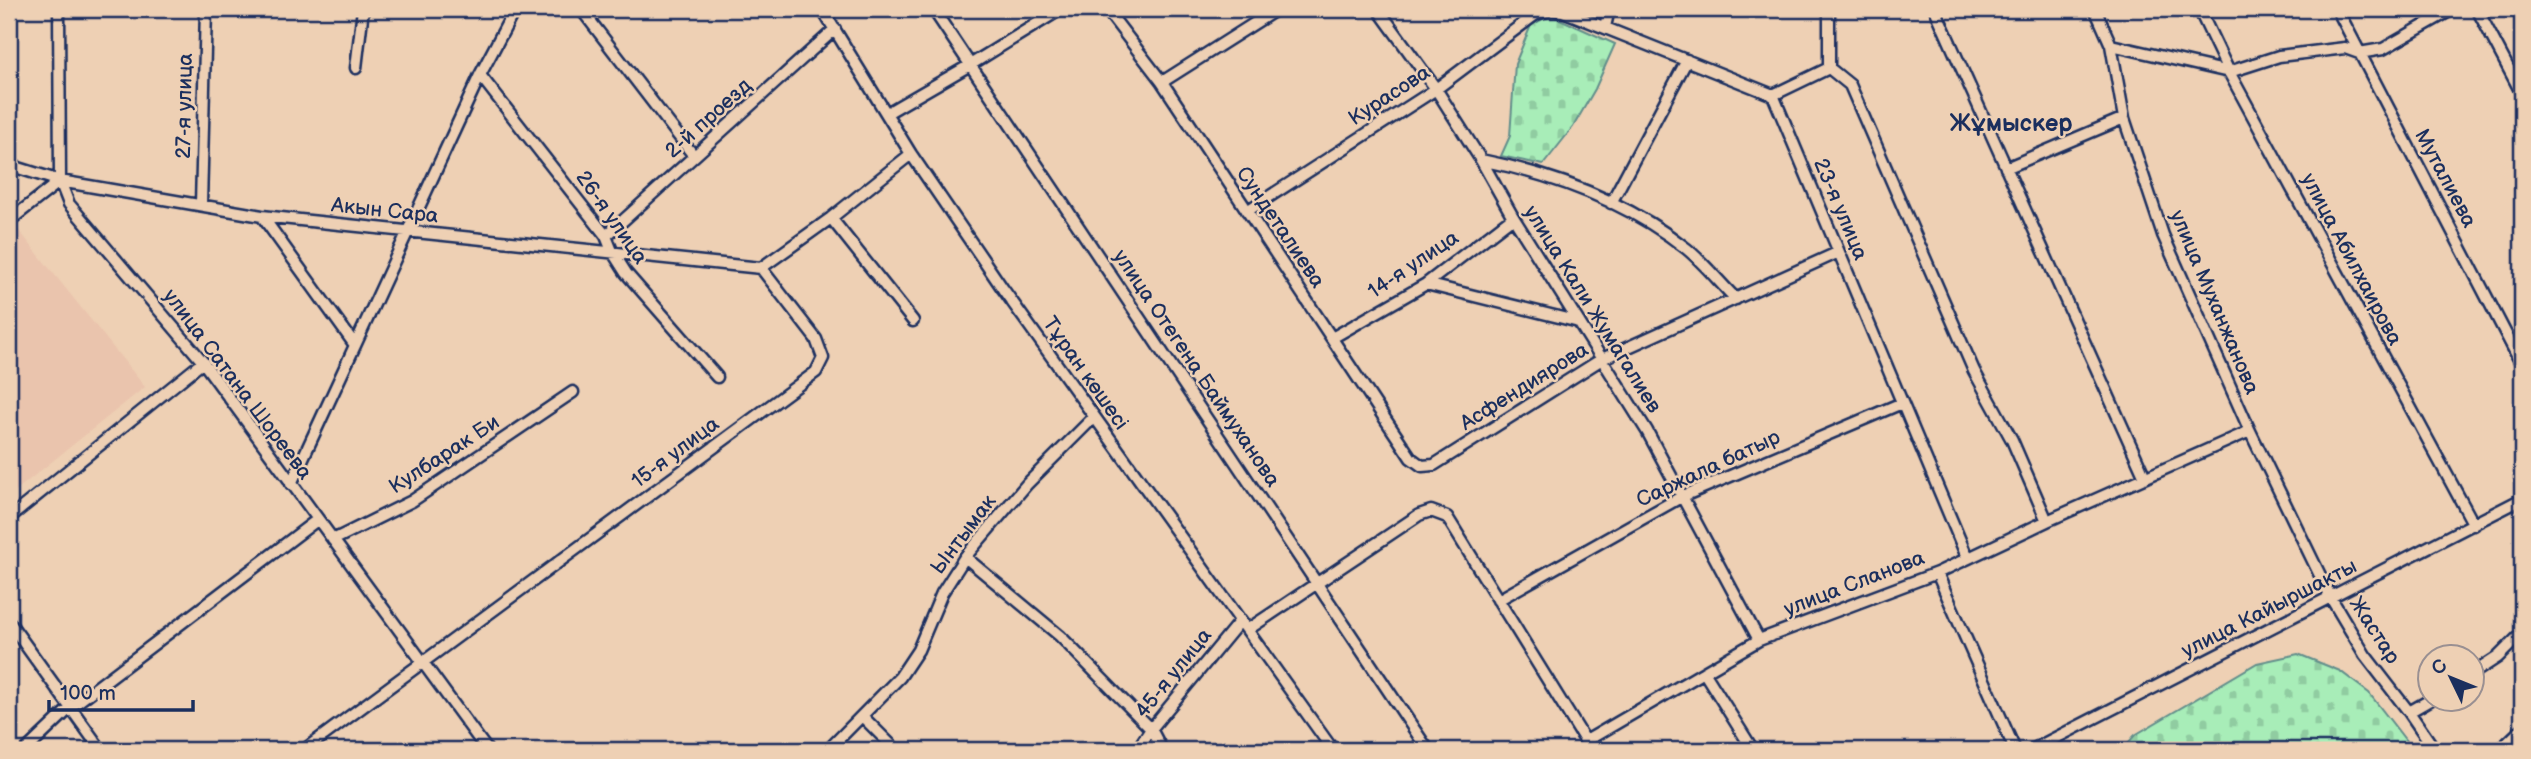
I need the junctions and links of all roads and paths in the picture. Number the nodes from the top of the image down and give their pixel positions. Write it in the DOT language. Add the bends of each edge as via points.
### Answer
graph roads {
  1 [pos="59,9"];
  2 [pos="205,9"];
  3 [pos="363,9"];
  4 [pos="516,9"];
  5 [pos="581,9"];
  6 [pos="822,9"];
  7 [pos="933,9"];
  8 [pos="1061,9"];
  9 [pos="1106,9"];
  10 [pos="1277,9"];
  11 [pos="1378,9"];
  12 [pos="1609,9"];
  13 [pos="1829,9"];
  14 [pos="1935,9"];
  15 [pos="2095,9"];
  16 [pos="2199,9"];
  17 [pos="2337,9"];
  18 [pos="2452,9"];
  19 [pos="2477,9"];
  20 [pos="1550,10"];
  21 [pos="1605,27"];
  22 [pos="835,29"];
  23 [pos="2111,45"];
  24 [pos="2359,53"];
  25 [pos="1687,60"];
  26 [pos="970,65"];
  27 [pos="356,68"];
  28 [pos="1829,68"];
  29 [pos="2229,72"];
  30 [pos="480,75"];
  31 [pos="1162,82"];
  32 [pos="1436,89"];
  33 [pos="2522,94"];
  34 [pos="1773,95"];
  35 [pos="887,113"];
  36 [pos="2124,118"];
  37 [pos="911,154"];
  38 [pos="695,156"];
  39 [pos="1481,160"];
  40 [pos="9,165"];
  41 [pos="2006,169"];
  42 [pos="60,181"];
  43 [pos="1611,203"];
  44 [pos="201,204"];
  45 [pos="1247,211"];
  46 [pos="261,216"];
  47 [pos="1513,217"];
  48 [pos="831,218"];
  49 [pos="9,221"];
  50 [pos="407,232"];
  51 [pos="606,236"];
  52 [pos="612,251"];
  53 [pos="1839,253"];
  54 [pos="761,268"];
  55 [pos="1426,284"];
  56 [pos="1736,299"];
  57 [pos="913,321"];
  58 [pos="1579,322"];
  59 [pos="1332,338"];
  60 [pos="355,345"];
  61 [pos="1602,359"];
  62 [pos="203,362"];
  63 [pos="2522,365"];
  64 [pos="717,377"];
  65 [pos="573,392"];
  66 [pos="1902,403"];
  67 [pos="1093,418"];
  68 [pos="2250,431"];
  69 [pos="1422,466"];
  70 [pos="2145,477"];
  71 [pos="291,484"];
  72 [pos="1681,497"];
  73 [pos="2522,499"];
  74 [pos="9,518"];
  75 [pos="317,520"];
  76 [pos="2047,520"];
  77 [pos="2473,525"];
  78 [pos="333,540"];
  79 [pos="965,557"];
  80 [pos="1967,557"];
  81 [pos="1937,573"];
  82 [pos="1318,583"];
  83 [pos="2331,598"];
  84 [pos="1498,600"];
  85 [pos="9,622"];
  86 [pos="1244,626"];
  87 [pos="2522,633"];
  88 [pos="1759,639"];
  89 [pos="423,663"];
  90 [pos="2486,665"];
  91 [pos="1704,672"];
  92 [pos="71,707"];
  93 [pos="2416,708"];
  94 [pos="2409,712"];
  95 [pos="862,716"];
  96 [pos="1151,729"];
  97 [pos="2522,729"];
  98 [pos="1588,746"];
  99 [pos="26,750"];
  100 [pos="101,750"];
  101 [pos="304,750"];
  102 [pos="487,750"];
  103 [pos="828,750"];
  104 [pos="896,750"];
  105 [pos="1137,750"];
  106 [pos="1162,750"];
  107 [pos="1333,750"];
  108 [pos="1428,750"];
  109 [pos="1753,750"];
  110 [pos="2015,750"];
  111 [pos="2032,750"];
  112 [pos="2435,750"];
  113 [pos="2500,750"];
  1 -- 42 [label="street, улица Сатана Шореева"];
  2 -- 44 [label="street, 27-я улица"];
  3 -- 27 [label="street"];
  4 -- 30 [label="street"];
  5 -- 38 [label="street"];
  6 -- 22 [label="street, Тұран көшесі"];
  7 -- 26 [label="street, улица Отегена Баймуханова"];
  8 -- 26 [label="street"];
  9 -- 31 [label="street, Сундеталиева"];
  10 -- 31 [label="street"];
  11 -- 32 [label="street, улица Кали Жумагалиев"];
  12 -- 21 [label="street"];
  13 -- 28 [label="street"];
  14 -- 41 [label="street"];
  15 -- 23 [label="street, улица Муханжанова"];
  16 -- 29 [label="street, улица Абилхаирова"];
  17 -- 24 [label="street, Муталиева"];
  18 -- 24 [label="street" via="2383,50"];
  19 -- 33 [label="street"];
  20 -- 21 [label="street"];
  20 -- 32 [label="street, Курасова" via="1536,14"];
  21 -- 25 [label="street"];
  22 -- 35 [label="street, Тұран көшесі"];
  22 -- 38 [label="street, 2-й проезд"];
  23 -- 29 [label="street"];
  23 -- 36 [label="street, улица Муханжанова"];
  24 -- 29 [label="street" via="2345,48 2279,56"];
  24 -- 63 [label="street, Муталиева"];
  25 -- 34 [label="street"];
  25 -- 43 [label="street"];
  26 -- 35 [label="street"];
  26 -- 82 [label="street, улица Отегена Баймуханова"];
  28 -- 34 [label="street"];
  28 -- 76 [label="street" via="1850,85 1974,371 2012,440"];
  29 -- 77 [label="street, улица Абилхаирова"];
  30 -- 50 [label="street"];
  30 -- 51 [label="street, 26-я улица"];
  31 -- 45 [label="street, Сундеталиева"];
  32 -- 39 [label="street, улица Кали Жумагалиев"];
  32 -- 45 [label="street, Курасова"];
  34 -- 53 [label="street, 23-я улица"];
  35 -- 37 [label="street, Тұран көшесі"];
  36 -- 41 [label="street"];
  36 -- 68 [label="street, улица Муханжанова" via="2163,235"];
  37 -- 48 [label="street"];
  37 -- 67 [label="street, Тұран көшесі"];
  38 -- 51 [label="street, 2-й проезд"];
  39 -- 43 [label="street" via="1560,180"];
  39 -- 47 [label="street, улица Кали Жумагалиев"];
  40 -- 42 [label="street, Акын Сара"];
  41 -- 70 [label="street"];
  42 -- 44 [label="street, Акын Сара"];
  42 -- 49 [label="street"];
  42 -- 62 [label="street, улица Сатана Шореева" via="79,217"];
  43 -- 56 [label="street" via="1688,250"];
  44 -- 46 [label="street, Акын Сара"];
  45 -- 59 [label="street, Сундеталиева"];
  46 -- 50 [label="street, Акын Сара"];
  46 -- 60 [label="street"];
  47 -- 55 [label="street, 14-я улица"];
  47 -- 58 [label="street, улица Кали Жумагалиев"];
  48 -- 54 [label="street"];
  48 -- 57 [label="street"];
  50 -- 52 [label="street, Акын Сара"];
  50 -- 60 [label="street"];
  51 -- 52 [label="street, 26-я улица"];
  52 -- 54 [label="street, Акын Сара"];
  52 -- 64 [label="street, 26-я улица"];
  53 -- 56 [label="street, Асфендиярова"];
  53 -- 66 [label="street, 23-я улица"];
  54 -- 89 [label="street, 15-я улица" via="816,339 823,358 816,372"];
  55 -- 58 [label="street"];
  55 -- 59 [label="street, 14-я улица"];
  56 -- 61 [label="street, Асфендиярова"];
  58 -- 61 [label="street, улица Кали Жумагалиев"];
  59 -- 69 [label="street, Сундеталиева" via="1411,458"];
  60 -- 71 [label="street"];
  61 -- 69 [label="street, Асфендиярова" via="1434,465"];
  61 -- 72 [label="street, улица Кали Жумагалиев"];
  62 -- 71 [label="street, улица Сатана Шореева"];
  62 -- 74 [label="street"];
  65 -- 78 [label="street, Кулбарак Би" via="412,501"];
  66 -- 72 [label="street, Саржала батыр"];
  66 -- 80 [label="street, 23-я улица"];
  67 -- 79 [label="street, Ынтымак" via="1027,484"];
  67 -- 86 [label="street, Тұран көшесі"];
  68 -- 70 [label="street, улица Сланова"];
  68 -- 83 [label="street, улица Муханжанова"];
  70 -- 76 [label="street, улица Сланова"];
  71 -- 75 [label="street, улица Сатана Шореева"];
  72 -- 84 [label="street, Саржала батыр"];
  72 -- 88 [label="street, улица Кали Жумагалиев"];
  73 -- 77 [label="street, улица Кайыршакты"];
  75 -- 78 [label="street, улица Сатана Шореева"];
  75 -- 92 [label="street"];
  76 -- 80 [label="street, улица Сланова"];
  77 -- 83 [label="street, улица Кайыршакты"];
  78 -- 89 [label="street, улица Сатана Шореева"];
  79 -- 95 [label="street, Ынтымак" via="942,593 918,650 900,677"];
  79 -- 96 [label="street" via="1060,636"];
  80 -- 81 [label="street, улица Сланова"];
  81 -- 88 [label="street, улица Сланова"];
  81 -- 110 [label="street"];
  82 -- 84 [label="street" via="1419,515 1432,512 1447,517"];
  82 -- 86 [label="street"];
  82 -- 108 [label="street, улица Отегена Баймуханова"];
  83 -- 94 [label="street, Жастар" via="2365,655"];
  83 -- 111 [label="street, улица Кайыршакты"];
  84 -- 98 [label="street"];
  85 -- 92 [label="street"];
  86 -- 96 [label="street, 45-я улица"];
  86 -- 107 [label="street, Тұран көшесі"];
  87 -- 90 [label="street"];
  88 -- 91 [label="street, улица Сланова"];
  89 -- 101 [label="street, 15-я улица"];
  89 -- 102 [label="street, улица Сатана Шореева"];
  91 -- 98 [label="street, улица Сланова"];
  91 -- 109 [label="street"];
  92 -- 99 [label="street"];
  92 -- 100 [label="street"];
  93 -- 94 [label="street"];
  94 -- 112 [label="street, Жастар"];
  95 -- 103 [label="street, Ынтымак"];
  95 -- 104 [label="street"];
  96 -- 105 [label="street, 45-я улица"];
  96 -- 106 [label="street"];
  97 -- 113 [label="street"];
}
